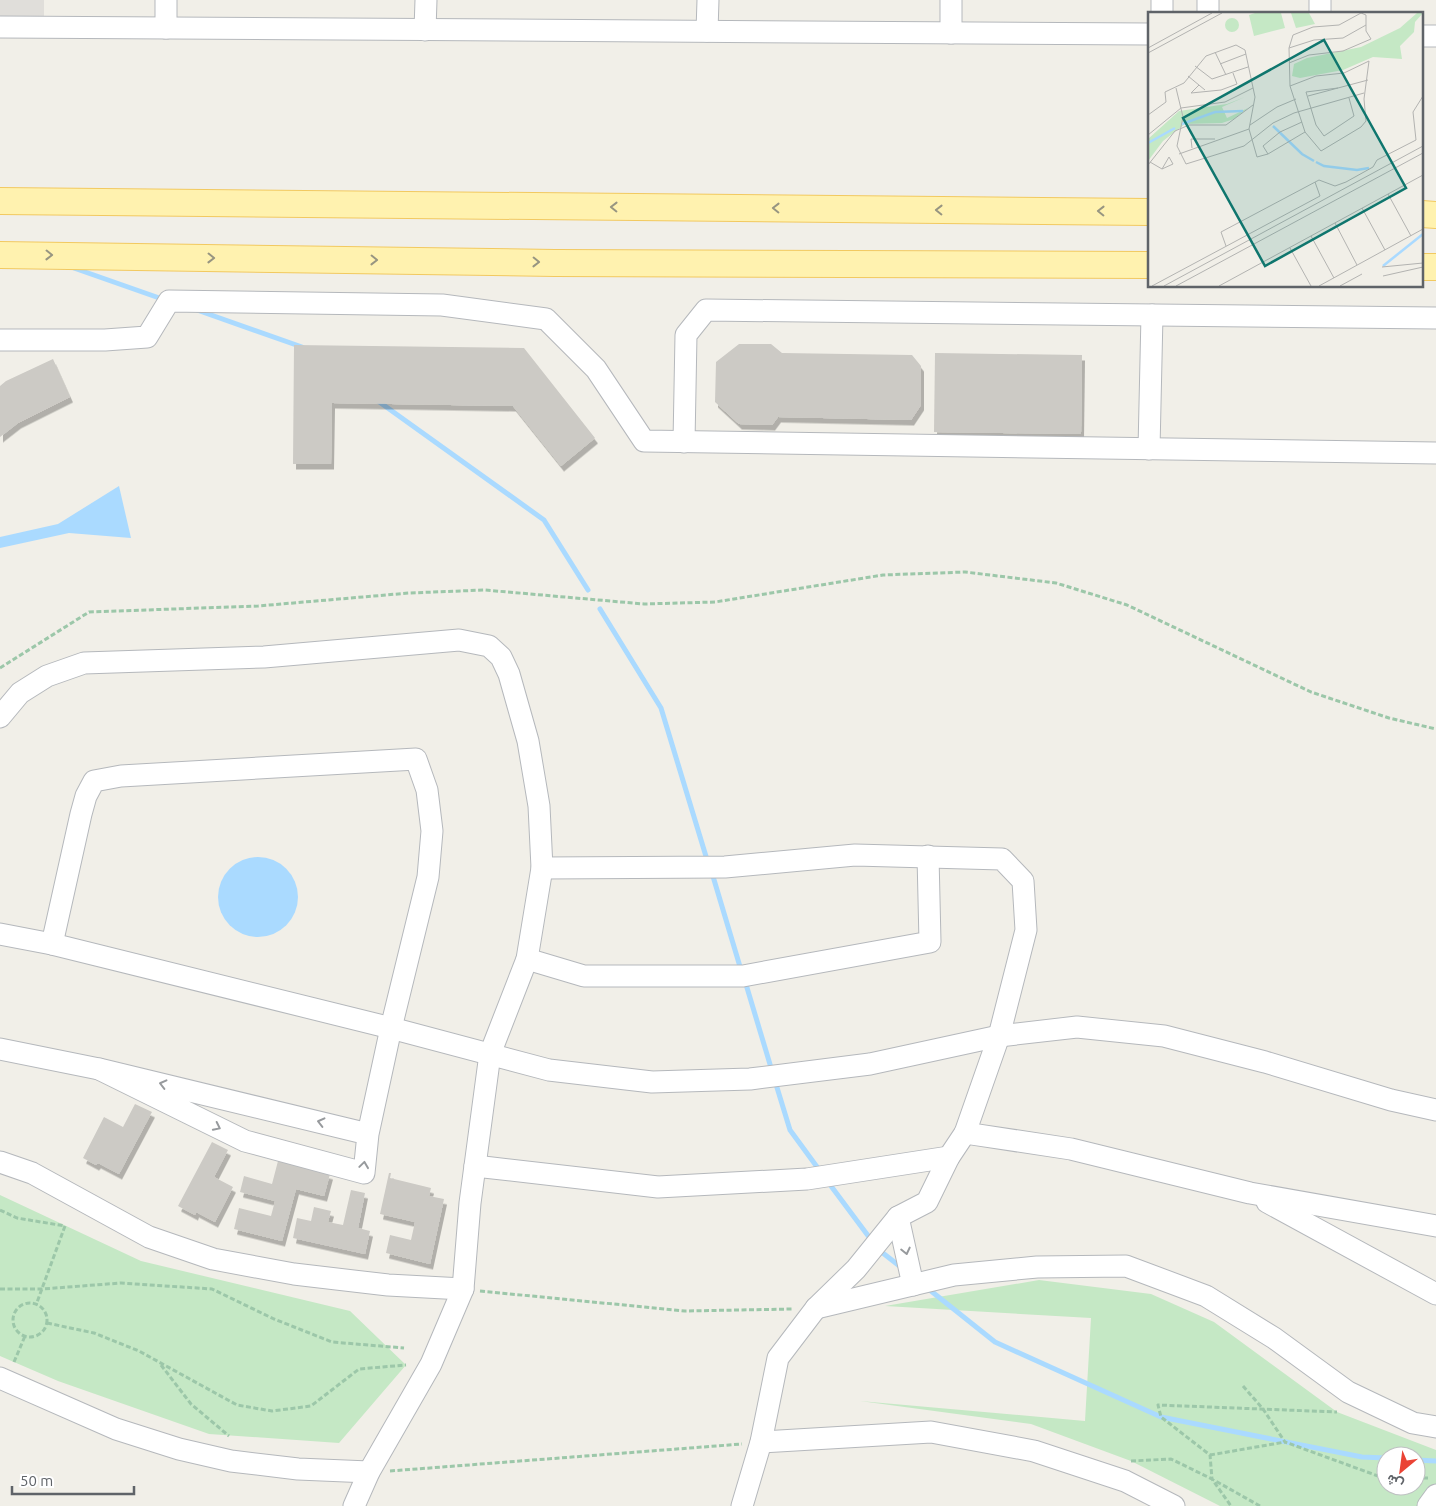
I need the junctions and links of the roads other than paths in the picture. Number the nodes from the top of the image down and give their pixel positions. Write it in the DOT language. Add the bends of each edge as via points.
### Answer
graph roads {
  1 [pos="166,0"];
  2 [pos="426,0"];
  3 [pos="708,0"];
  4 [pos="951,0"];
  5 [pos="0,27"];
  6 [pos="166,28"];
  7 [pos="425,30"];
  8 [pos="707,31"];
  9 [pos="951,33"];
  10 [pos="1148,34"];
  11 [pos="0,200"];
  12 [pos="1148,212"];
  13 [pos="0,255"];
  14 [pos="1148,265"];
  15 [pos="1152,315"];
  16 [pos="1436,318"];
  17 [pos="0,340"];
  18 [pos="684,442"];
  19 [pos="1149,449"];
  20 [pos="1436,454"];
  21 [pos="0,717"];
  22 [pos="928,856"];
  23 [pos="542,868"];
  24 [pos="0,934"];
  25 [pos="52,944"];
  26 [pos="527,959"];
  27 [pos="391,1028"];
  28 [pos="1000,1036"];
  29 [pos="0,1049"];
  30 [pos="490,1054"];
  31 [pos="99,1069"];
  32 [pos="1436,1110"];
  33 [pos="965,1133"];
  34 [pos="368,1134"];
  35 [pos="948,1157"];
  36 [pos="0,1162"];
  37 [pos="475,1166"];
  38 [pos="1250,1193"];
  39 [pos="898,1217"];
  40 [pos="1436,1226"];
  41 [pos="913,1285"];
  42 [pos="463,1289"];
  43 [pos="1436,1294"];
  44 [pos="816,1308"];
  45 [pos="0,1378"];
  46 [pos="1436,1427"];
  47 [pos="760,1442"];
  48 [pos="368,1472"];
  49 [pos="1436,1495"];
  50 [pos="354,1506"];
  51 [pos="742,1506"];
  52 [pos="1174,1506"];
  53 [pos="1428,1506"];
  1 -- 6 [label="street"];
  2 -- 7 [label="street"];
  3 -- 8 [label="street"];
  4 -- 9 [label="street"];
  5 -- 6 [label="street"];
  6 -- 7 [label="street"];
  7 -- 8 [label="street"];
  8 -- 9 [label="street"];
  9 -- 10 [label="street"];
  12 -- 11 [label="main road, one-way"];
  13 -- 14 [label="main road, one-way" via="555,263"];
  15 -- 16 [label="street"];
  15 -- 18 [label="street" via="706,310 686,335"];
  15 -- 19 [label="street"];
  17 -- 18 [label="street" via="148,337 169,301 442,305 546,319 596,369 644,441"];
  18 -- 19 [label="street"];
  19 -- 20 [label="street"];
  21 -- 23 [label="street" via="20,693 47,676 84,664 264,656 459,640 489,646 501,657 509,674 528,741 539,806"];
  22 -- 23 [label="street" via="855,855 725,867"];
  22 -- 26 [label="street" via="930,942 743,976 584,976"];
  22 -- 28 [label="street" via="1002,860 1024,881 1026,930"];
  23 -- 26 [label="street"];
  24 -- 25 [label="street"];
  25 -- 27 [label="street"];
  25 -- 27 [label="street" via="80,814 94,781 121,776 416,759 427,790 432,831 428,877"];
  26 -- 30 [label="street"];
  27 -- 30 [label="street"];
  27 -- 34 [label="street"];
  28 -- 30 [label="street" via="870,1064 750,1079 652,1082 549,1070"];
  28 -- 32 [label="street" via="1078,1027 1164,1036"];
  28 -- 33 [label="street"];
  29 -- 31 [label="street"];
  30 -- 37 [label="street"];
  34 -- 31 [label="street, one-way"];
  31 -- 34 [label="street, one-way" via="245,1141 364,1173"];
  33 -- 35 [label="street"];
  33 -- 38 [label="street" via="1071,1148"];
  35 -- 37 [label="street" via="807,1179 658,1187"];
  35 -- 39 [label="street" via="927,1202"];
  36 -- 42 [label="street" via="32,1173 149,1237 213,1259 388,1286"];
  37 -- 42 [label="street"];
  38 -- 40 [label="street"];
  38 -- 43 [label="street"];
  39 -- 41 [label="street, one-way"];
  39 -- 44 [label="street" via="856,1269"];
  41 -- 44 [label="street"];
  41 -- 46 [label="street" via="954,1275 1037,1267 1126,1266 1206,1296 1274,1338 1348,1392 1414,1422"];
  42 -- 48 [label="street" via="431,1364"];
  44 -- 47 [label="street" via="778,1358"];
  45 -- 48 [label="street" via="116,1429 179,1449 231,1461 298,1470"];
  47 -- 51 [label="street"];
  47 -- 52 [label="street" via="930,1432 1034,1450 1125,1481"];
  48 -- 50 [label="street"];
  49 -- 53 [label="street"];
}
